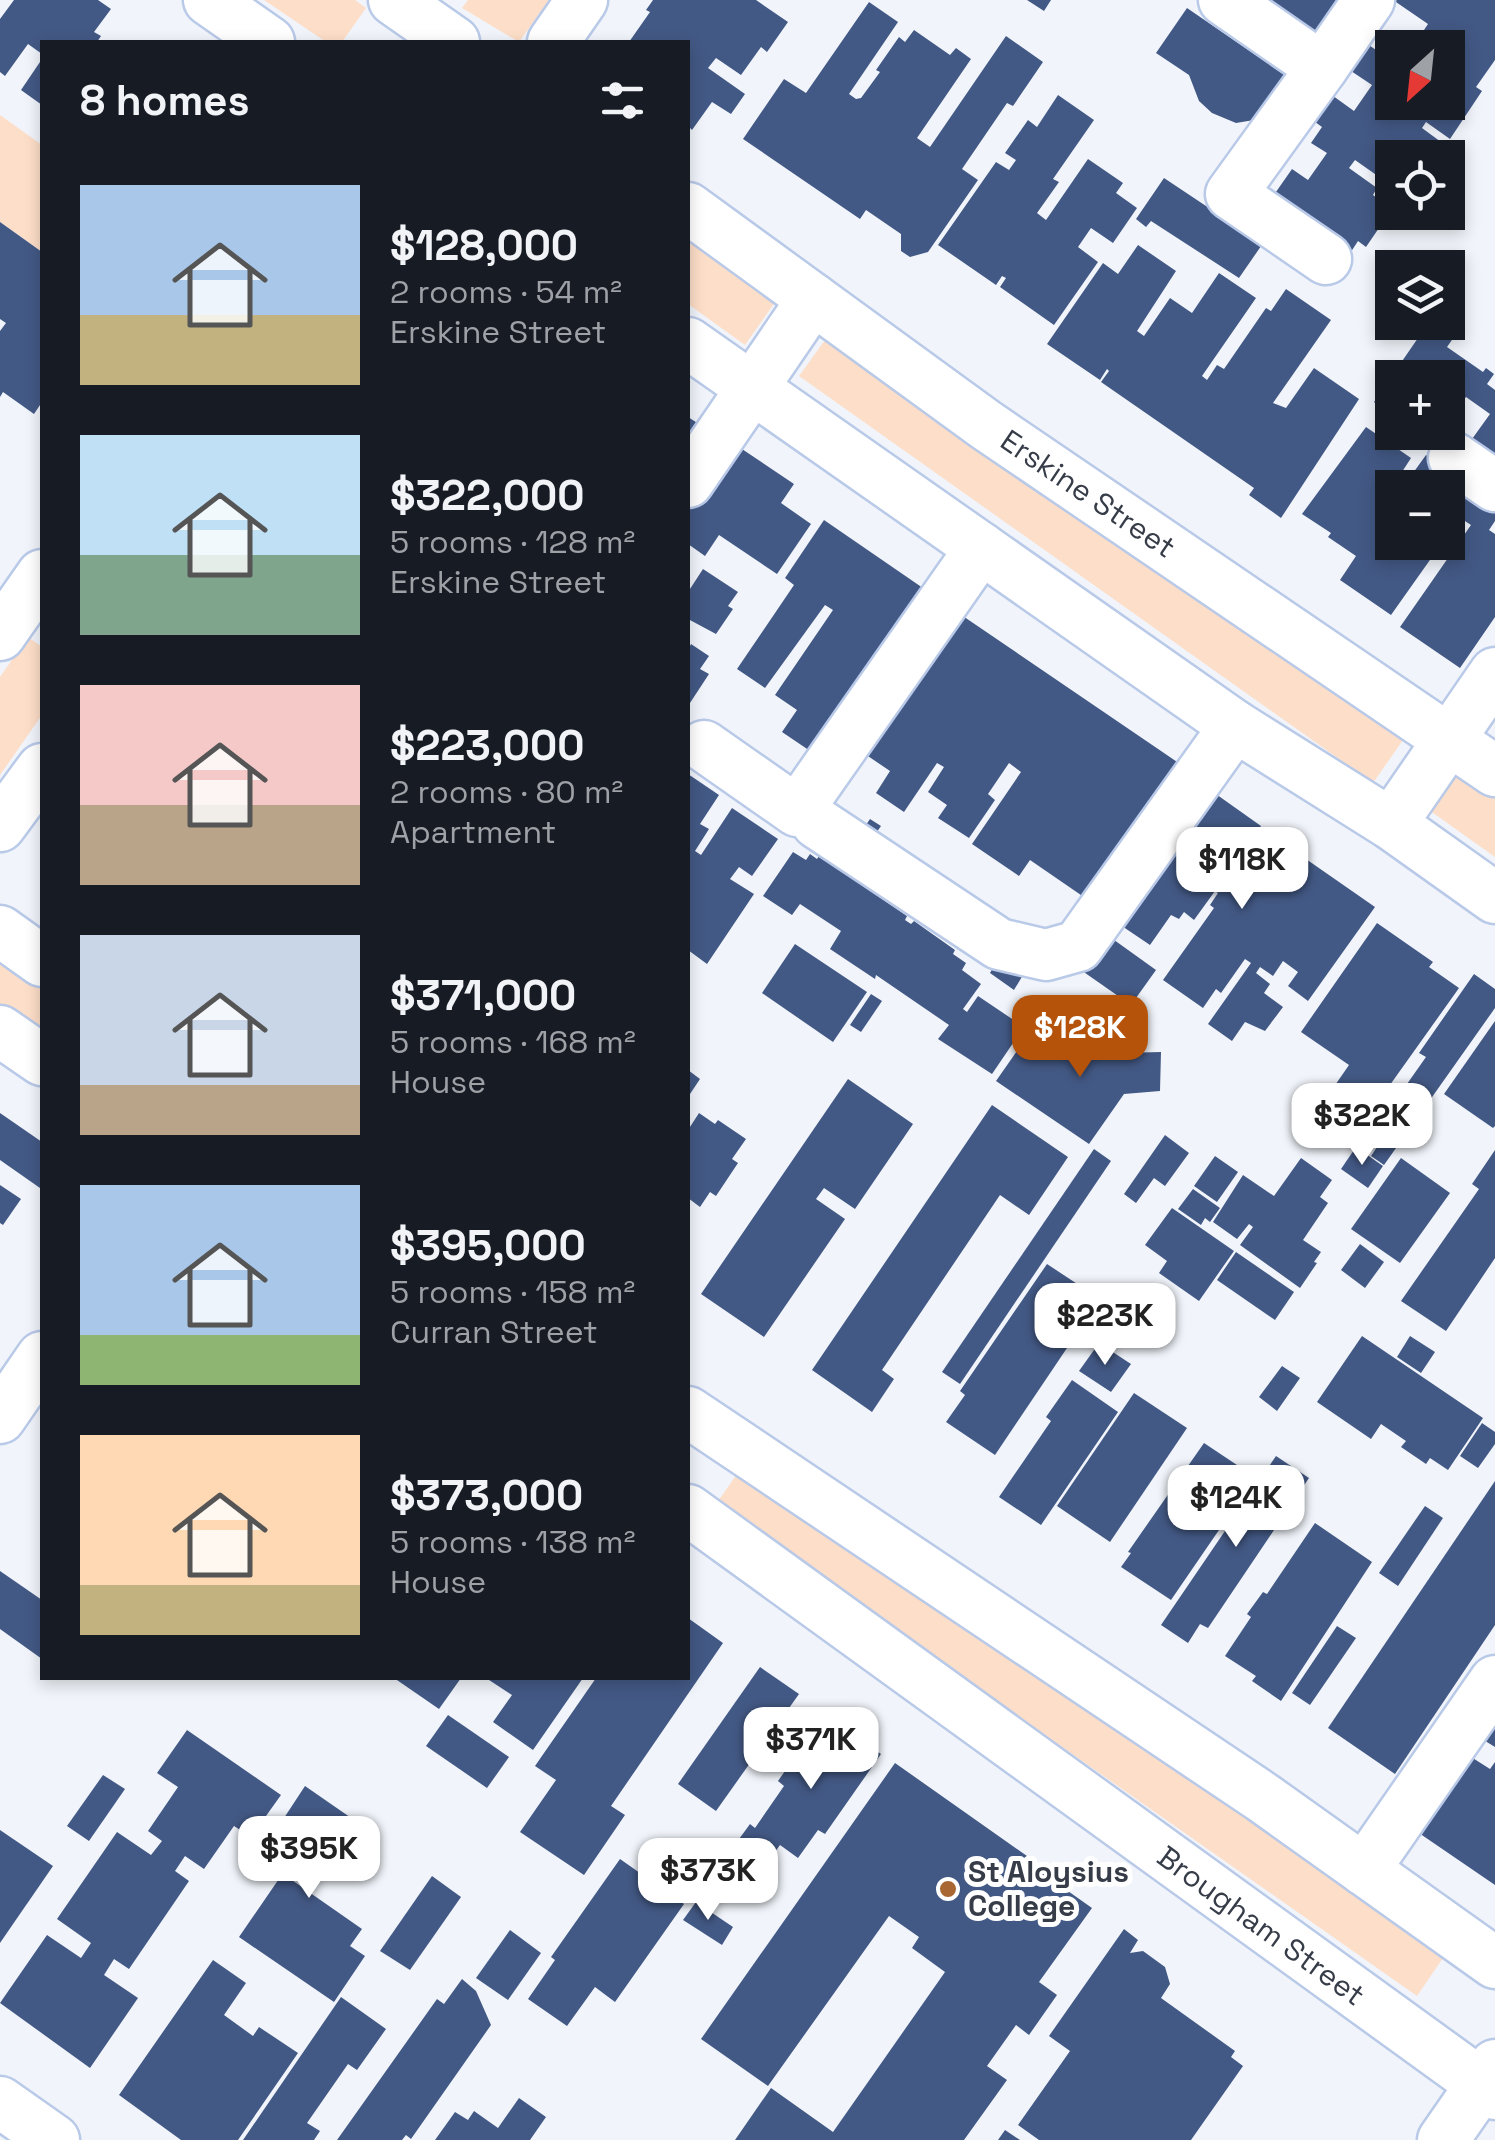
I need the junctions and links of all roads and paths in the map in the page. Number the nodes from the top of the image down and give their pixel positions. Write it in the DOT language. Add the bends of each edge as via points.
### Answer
graph roads {
  1 [pos="209,0"];
  2 [pos="582,0"];
  3 [pos="1224,0"];
  4 [pos="1368,0"];
  5 [pos="266,40"];
  6 [pos="554,40"];
  7 [pos="1322,68"];
  8 [pos="690,209"];
  9 [pos="1326,260"];
  10 [pos="813,298"];
  11 [pos="690,344"];
  12 [pos="752,388"];
  13 [pos="1454,458"];
  14 [pos="690,479"];
  15 [pos="1495,486"];
  16 [pos="981,548"];
  17 [pos="1495,673"];
  18 [pos="1234,726"];
  19 [pos="1449,739"];
  20 [pos="704,746"];
  21 [pos="1495,771"];
  22 [pos="40,772"];
  23 [pos="817,823"];
  24 [pos="1391,824"];
  25 [pos="0,826"];
  26 [pos="1495,898"];
  27 [pos="0,931"];
  28 [pos="40,961"];
  29 [pos="0,1030"];
  30 [pos="40,1059"];
  31 [pos="40,1360"];
  32 [pos="0,1418"];
  33 [pos="707,1425"];
  34 [pos="690,1489"];
  35 [pos="690,1511"];
  36 [pos="1495,1681"];
  37 [pos="1364,1870"];
  38 [pos="1495,1963"];
  39 [pos="1490,2081"];
  40 [pos="0,2102"];
  41 [pos="54,2140"];
  42 [pos="1443,2140"];
  1 -- 5 [label="street"];
  2 -- 6 [label="street"];
  3 -- 7 [label="street"];
  4 -- 7 [label="street"];
  7 -- 9 [label="street" via="1231,194"];
  8 -- 10 [label="street, Erskine Street"];
  10 -- 12 [label="street"];
  10 -- 19 [label="street, Erskine Street" via="986,425"];
  11 -- 12 [label="street"];
  12 -- 14 [label="street"];
  12 -- 16 [label="street"];
  13 -- 15 [label="street"];
  16 -- 18 [label="street"];
  16 -- 20 [label="street" via="797,810"];
  17 -- 19 [label="street"];
  18 -- 23 [label="street" via="1078,946 1046,956 999,944"];
  18 -- 24 [label="street"];
  19 -- 21 [label="street, Erskine Street"];
  19 -- 24 [label="street"];
  22 -- 25 [label="street"];
  24 -- 26 [label="street"];
  27 -- 28 [label="street"];
  29 -- 30 [label="street"];
  31 -- 32 [label="street"];
  33 -- 34 [label="street"];
  33 -- 37 [label="street"];
  35 -- 39 [label="street, Brougham Street"];
  36 -- 37 [label="street"];
  37 -- 38 [label="street"];
  39 -- 42 [label="street"];
  40 -- 41 [label="street"];
}
